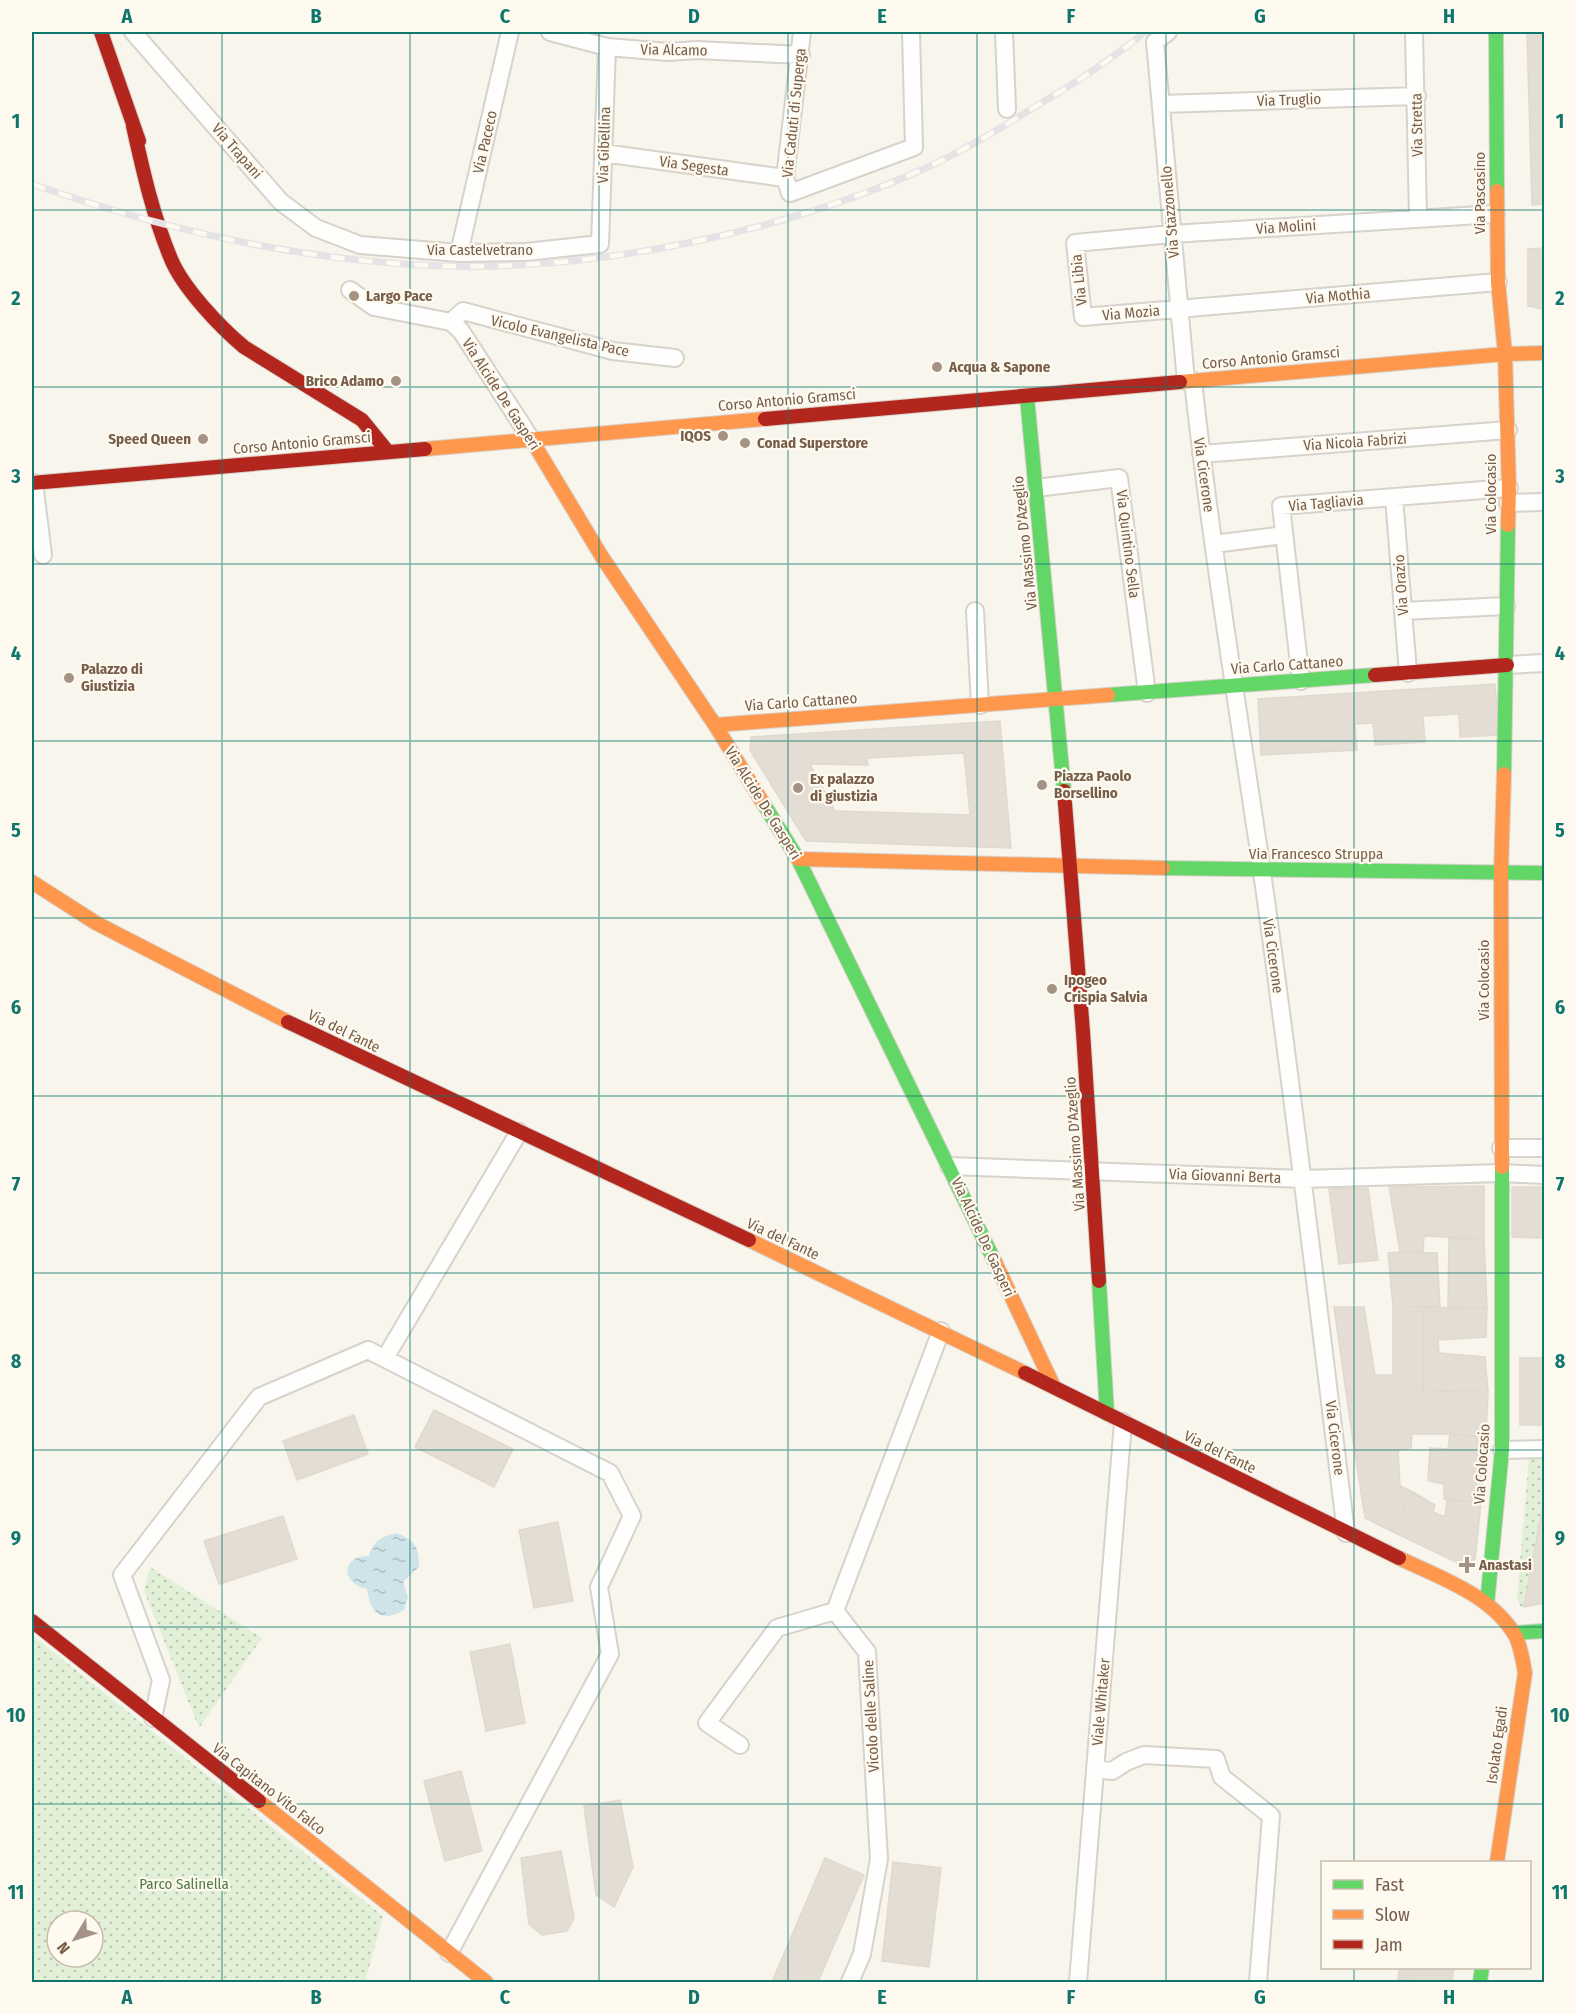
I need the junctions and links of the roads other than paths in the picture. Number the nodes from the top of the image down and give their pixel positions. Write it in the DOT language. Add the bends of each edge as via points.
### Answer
graph roads {
  1 [pos="101,32"];
  2 [pos="134,32"];
  3 [pos="510,32"];
  4 [pos="550,32"];
  5 [pos="802,32"];
  6 [pos="911,32"];
  7 [pos="1004,32"];
  8 [pos="1414,32"];
  9 [pos="1496,32"];
  10 [pos="1162,37"];
  11 [pos="607,47"];
  12 [pos="801,55"];
  13 [pos="1417,96"];
  14 [pos="1161,104"];
  15 [pos="1007,109"];
  16 [pos="603,153"];
  17 [pos="787,186"];
  18 [pos="1497,214"];
  19 [pos="1418,219"];
  20 [pos="1172,234"];
  21 [pos="1075,243"];
  22 [pos="600,244"];
  23 [pos="360,245"];
  24 [pos="459,253"];
  25 [pos="1497,282"];
  26 [pos="350,290"];
  27 [pos="1179,309"];
  28 [pos="1083,317"];
  29 [pos="451,322"];
  30 [pos="1545,353"];
  31 [pos="1505,354"];
  32 [pos="675,358"];
  33 [pos="1189,381"];
  34 [pos="1027,396"];
  35 [pos="1508,430"];
  36 [pos="531,439"];
  37 [pos="388,452"];
  38 [pos="1201,454"];
  39 [pos="33,483"];
  40 [pos="1036,488"];
  41 [pos="1509,496"];
  42 [pos="1394,497"];
  43 [pos="1545,502"];
  44 [pos="1284,535"];
  45 [pos="1214,544"];
  46 [pos="43,555"];
  47 [pos="1506,606"];
  48 [pos="975,611"];
  49 [pos="1403,611"];
  50 [pos="1545,663"];
  51 [pos="1507,665"];
  52 [pos="1408,673"];
  53 [pos="1300,681"];
  54 [pos="1233,686"];
  55 [pos="1147,693"];
  56 [pos="1061,694"];
  57 [pos="980,705"];
  58 [pos="715,725"];
  59 [pos="798,859"];
  60 [pos="1070,869"];
  61 [pos="1501,870"];
  62 [pos="1261,871"];
  63 [pos="1545,873"];
  64 [pos="32,882"];
  65 [pos="519,1132"];
  66 [pos="1501,1148"];
  67 [pos="1545,1148"];
  68 [pos="949,1166"];
  69 [pos="1094,1171"];
  70 [pos="1501,1173"];
  71 [pos="1545,1175"];
  72 [pos="1303,1179"];
  73 [pos="941,1331"];
  74 [pos="385,1358"];
  75 [pos="1054,1387"];
  76 [pos="1107,1414"];
  77 [pos="1123,1422"];
  78 [pos="1545,1449"];
  79 [pos="1502,1450"];
  80 [pos="1346,1533"];
  81 [pos="1487,1604"];
  82 [pos="835,1611"];
  83 [pos="32,1621"];
  84 [pos="1545,1631"];
  85 [pos="1514,1633"];
  86 [pos="1542,1667"];
  87 [pos="1525,1673"];
  88 [pos="153,1718"];
  89 [pos="740,1745"];
  90 [pos="1095,1769"];
  91 [pos="1497,1861"];
  92 [pos="450,1953"];
  93 [pos="486,1983"];
  94 [pos="850,1983"];
  95 [pos="1078,1983"];
  96 [pos="1258,1983"];
  1 -- 37 [label="street" via="133,126 146,187 171,260 183,281 244,347 362,420"];
  2 -- 23 [label="street, Via Trapani" via="282,202 316,228"];
  3 -- 24 [label="street, Via Paceco"];
  4 -- 11 [label="street, Via Alcamo"];
  5 -- 12 [label="street, Via Caduti di Superga"];
  6 -- 17 [label="street" via="914,147"];
  7 -- 15 [label="street"];
  8 -- 13 [label="street, Via Stretta"];
  9 -- 18 [label="street, Via Pascasino"];
  10 -- 14 [label="street, Via Stazzonello"];
  11 -- 12 [label="street, Via Alcamo"];
  11 -- 16 [label="street, Via Gibellina"];
  12 -- 17 [label="street, Via Caduti di Superga"];
  13 -- 14 [label="street, Via Truglio"];
  13 -- 19 [label="street, Via Stretta"];
  14 -- 20 [label="street, Via Stazzonello"];
  16 -- 17 [label="street, Via Segesta"];
  16 -- 22 [label="street, Via Gibellina"];
  18 -- 19 [label="street, Via Molini"];
  18 -- 25 [label="street, Via Pascasino"];
  19 -- 20 [label="street, Via Molini"];
  20 -- 21 [label="street, Via Molini"];
  20 -- 27 [label="street, Via Stazzonello"];
  21 -- 28 [label="street, Via Libia"];
  22 -- 24 [label="street, Via Castelvetrano" via="526,252"];
  23 -- 24 [label="street, Via Castelvetrano"];
  25 -- 27 [label="street, Via Mothia"];
  25 -- 31 [label="street, Via Pascasino"];
  26 -- 29 [label="street, Via Alcide De Gasperi" via="374,307"];
  27 -- 28 [label="street, Via Mozia"];
  27 -- 33 [label="street, Via Stazzonello"];
  29 -- 32 [label="street, Vicolo Evangelista Pace" via="463,311 613,351"];
  29 -- 36 [label="street, Via Alcide De Gasperi" via="461,331"];
  30 -- 31 [label="street, Corso Antonio Gramsci"];
  31 -- 33 [label="street, Corso Antonio Gramsci"];
  31 -- 35 [label="street, Via Colocasio"];
  33 -- 34 [label="street, Corso Antonio Gramsci"];
  33 -- 38 [label="street, Via Cicerone"];
  34 -- 36 [label="street, Corso Antonio Gramsci"];
  34 -- 40 [label="street, Via Massimo D'Azeglio"];
  35 -- 38 [label="street, Via Nicola Fabrizi"];
  35 -- 41 [label="street, Via Colocasio"];
  36 -- 37 [label="street, Corso Antonio Gramsci"];
  36 -- 58 [label="street, Via Alcide De Gasperi" via="602,557"];
  37 -- 39 [label="street, Corso Antonio Gramsci"];
  38 -- 45 [label="street, Via Cicerone"];
  39 -- 46 [label="street"];
  40 -- 55 [label="street, Via Quintino Sella" via="1119,478"];
  40 -- 56 [label="street, Via Massimo D'Azeglio"];
  41 -- 42 [label="street, Via Tagliavia"];
  41 -- 43 [label="street, Via Tagliavia"];
  41 -- 47 [label="street, Via Colocasio"];
  42 -- 44 [label="street, Via Tagliavia" via="1281,506"];
  42 -- 49 [label="street, Via Orazio"];
  44 -- 45 [label="street"];
  44 -- 53 [label="street, Via Tagliavia"];
  45 -- 54 [label="street, Via Cicerone"];
  47 -- 49 [label="street"];
  47 -- 51 [label="street, Via Colocasio"];
  48 -- 57 [label="street"];
  49 -- 52 [label="street, Via Orazio"];
  50 -- 51 [label="street"];
  51 -- 52 [label="street, Via Carlo Cattaneo"];
  51 -- 61 [label="street, Via Colocasio"];
  52 -- 53 [label="street, Via Carlo Cattaneo"];
  53 -- 54 [label="street, Via Carlo Cattaneo"];
  54 -- 55 [label="street, Via Carlo Cattaneo"];
  54 -- 62 [label="street, Via Cicerone"];
  55 -- 56 [label="street, Via Carlo Cattaneo"];
  56 -- 57 [label="street, Via Carlo Cattaneo"];
  56 -- 60 [label="street, Via Massimo D'Azeglio"];
  57 -- 58 [label="street, Via Carlo Cattaneo"];
  58 -- 59 [label="street, Via Alcide De Gasperi"];
  59 -- 60 [label="street, Via Francesco Struppa" via="1013,863"];
  59 -- 68 [label="street, Via Alcide De Gasperi"];
  60 -- 62 [label="street, Via Francesco Struppa" via="1086,865"];
  60 -- 69 [label="street, Via Massimo D'Azeglio"];
  61 -- 62 [label="street, Via Francesco Struppa"];
  61 -- 63 [label="street, Via Francesco Struppa"];
  61 -- 66 [label="street, Via Colocasio"];
  62 -- 72 [label="street, Via Cicerone"];
  64 -- 65 [label="street, Via del Fante" via="96,923"];
  65 -- 73 [label="street, Via del Fante"];
  65 -- 74 [label="street"];
  66 -- 67 [label="street"];
  66 -- 70 [label="street, Via Colocasio"];
  68 -- 69 [label="street, Via Giovanni Berta"];
  68 -- 75 [label="street, Via Alcide De Gasperi"];
  69 -- 72 [label="street, Via Giovanni Berta"];
  69 -- 76 [label="street, Via Massimo D'Azeglio"];
  70 -- 71 [label="street, Via Giovanni Berta"];
  70 -- 72 [label="street, Via Giovanni Berta"];
  70 -- 79 [label="street, Via Colocasio"];
  72 -- 80 [label="street, Via Cicerone"];
  73 -- 75 [label="street, Via del Fante"];
  73 -- 82 [label="street"];
  74 -- 88 [label="street" via="368,1350 259,1397 122,1575 161,1680"];
  74 -- 92 [label="street" via="610,1473 632,1516 599,1587 610,1654"];
  75 -- 76 [label="street, Via del Fante"];
  76 -- 77 [label="street, Via del Fante"];
  77 -- 80 [label="street, Via del Fante"];
  77 -- 90 [label="street, Viale Whitaker"];
  78 -- 79 [label="street"];
  79 -- 81 [label="street, Via Colocasio"];
  80 -- 81 [label="street, Via del Fante"];
  81 -- 85 [label="street, Via del Fante"];
  82 -- 89 [label="street" via="777,1628 707,1723"];
  82 -- 94 [label="street, Vicolo delle Saline" via="867,1652 879,1859 862,1954"];
  83 -- 88 [label="street, Via Capitano Vito Falco"];
  84 -- 85 [label="street"];
  85 -- 87 [label="street, Isolato Egadi"];
  86 -- 87 [label="street"];
  87 -- 91 [label="street, Isolato Egadi"];
  88 -- 92 [label="street, Via Capitano Vito Falco"];
  90 -- 95 [label="street, Viale Whitaker"];
  90 -- 96 [label="street" via="1112,1771 1144,1755 1216,1759 1222,1777 1271,1816"];
  92 -- 93 [label="street, Via Capitano Vito Falco"];
}
